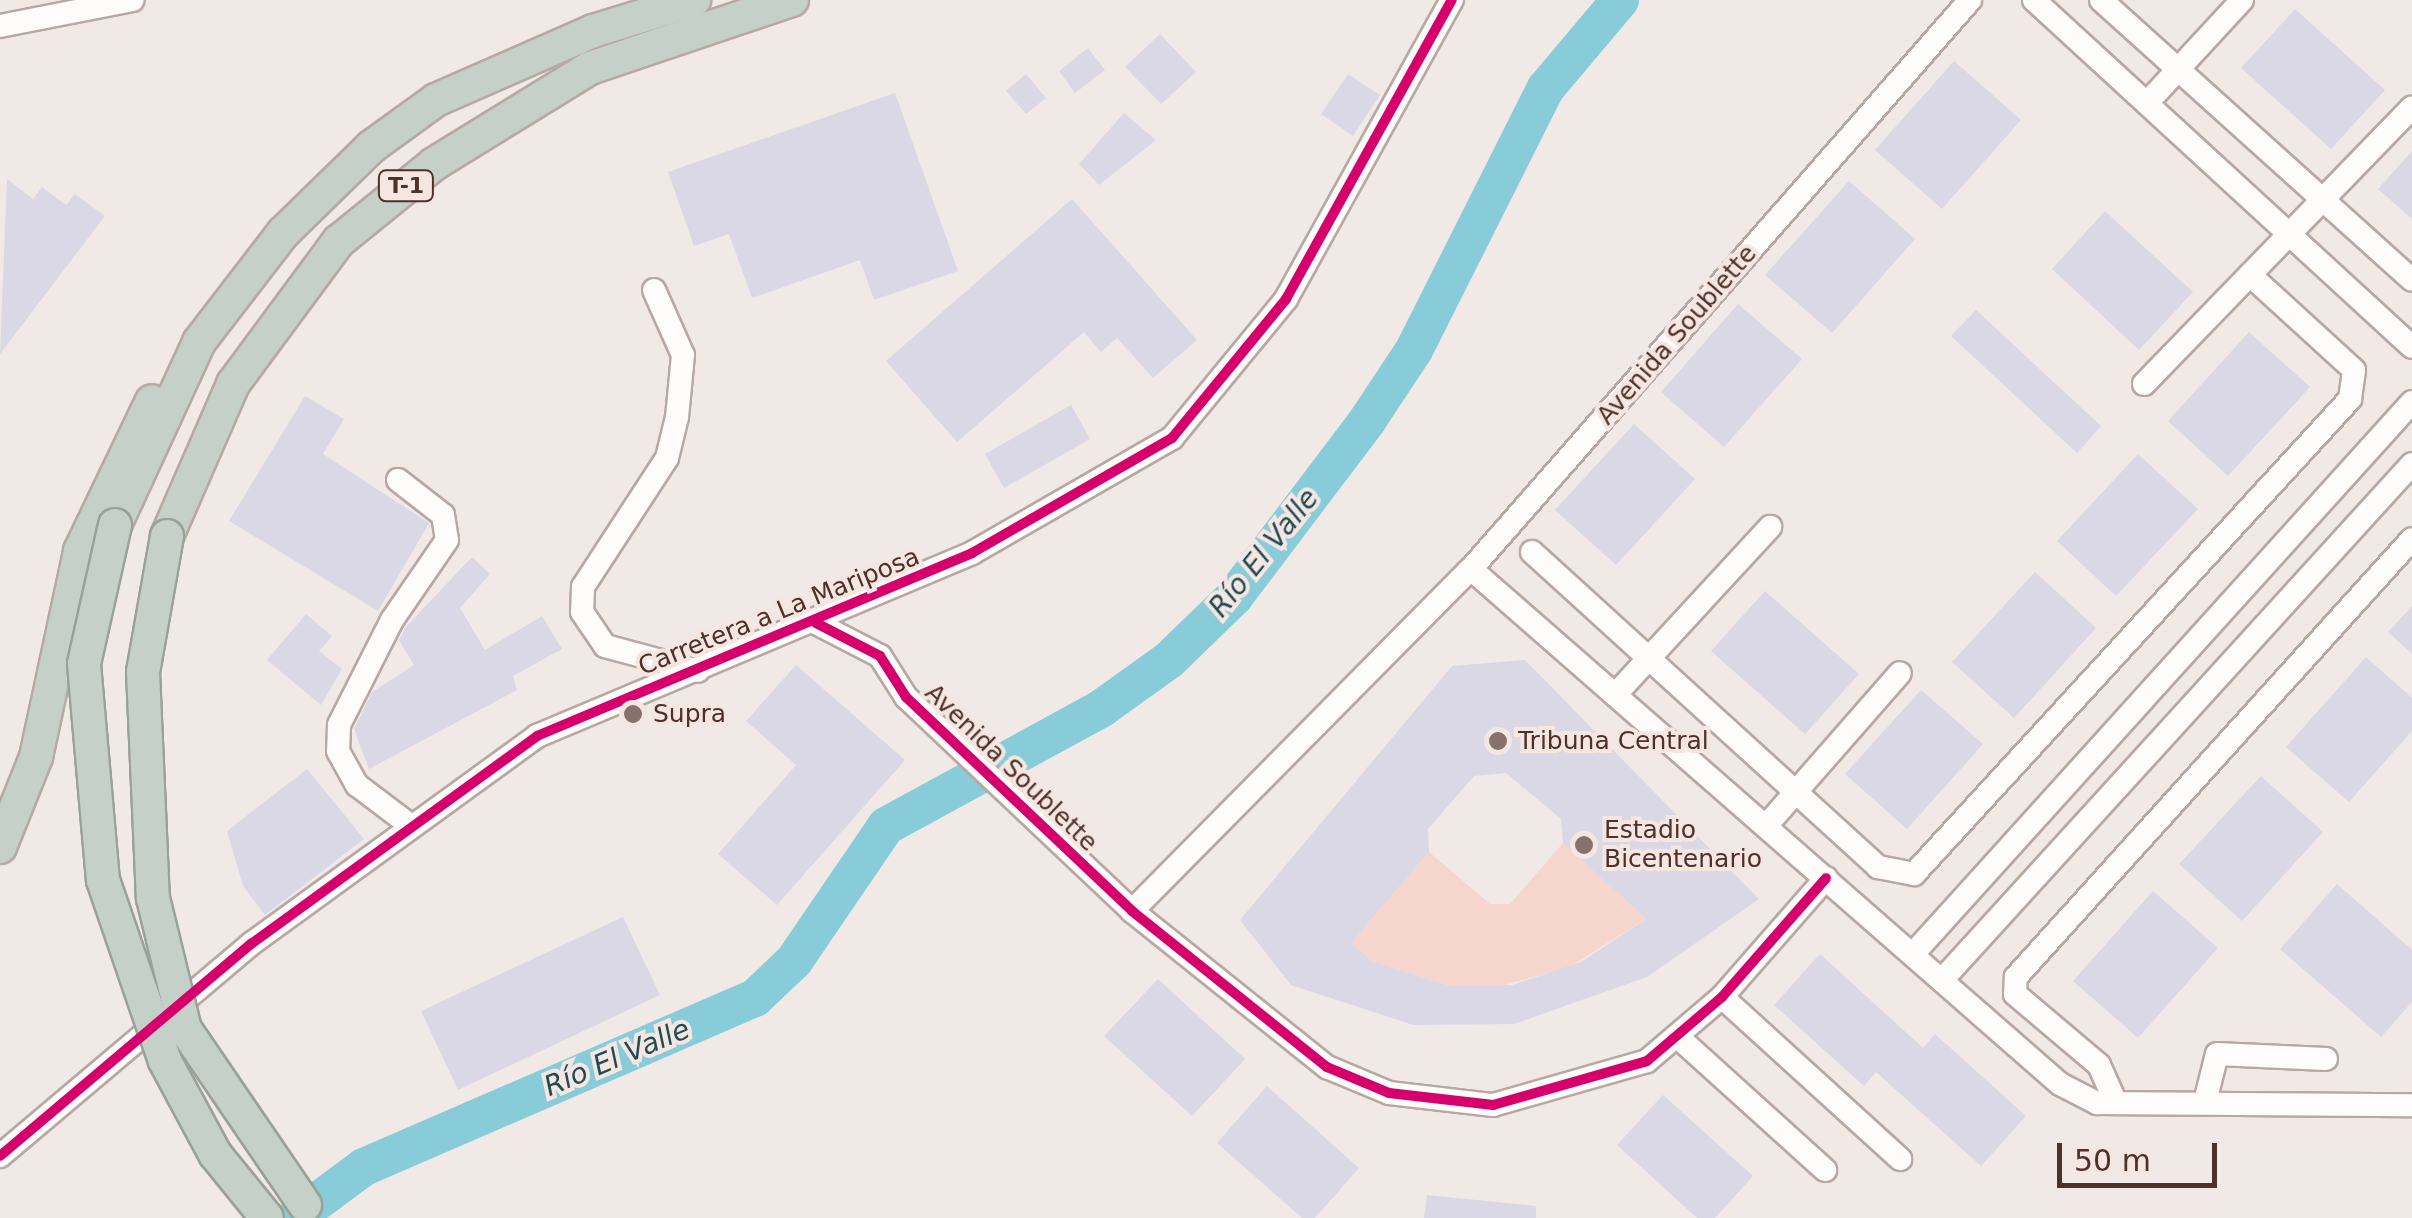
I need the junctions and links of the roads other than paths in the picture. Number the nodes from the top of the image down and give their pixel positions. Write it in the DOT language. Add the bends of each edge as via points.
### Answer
graph roads {
  1 [pos="132,0"];
  2 [pos="694,0"];
  3 [pos="792,0"];
  4 [pos="1452,0"];
  5 [pos="1970,0"];
  6 [pos="2034,0"];
  7 [pos="2101,0"];
  8 [pos="2242,0"];
  9 [pos="0,26"];
  10 [pos="2178,70"];
  11 [pos="2147,104"];
  12 [pos="2412,107"];
  13 [pos="2324,204"];
  14 [pos="2290,235"];
  15 [pos="2250,275"];
  16 [pos="2412,280"];
  17 [pos="654,290"];
  18 [pos="2412,347"];
  19 [pos="175,382"];
  20 [pos="2144,384"];
  21 [pos="2412,402"];
  22 [pos="2412,464"];
  23 [pos="398,480"];
  24 [pos="1770,528"];
  25 [pos="2412,539"];
  26 [pos="1532,552"];
  27 [pos="1471,569"];
  28 [pos="816,623"];
  29 [pos="1650,659"];
  30 [pos="698,671"];
  31 [pos="1900,673"];
  32 [pos="1615,695"];
  33 [pos="1796,792"];
  34 [pos="410,826"];
  35 [pos="1766,826"];
  36 [pos="0,847"];
  37 [pos="1826,878"];
  38 [pos="1132,910"];
  39 [pos="1912,954"];
  40 [pos="1942,980"];
  41 [pos="1722,997"];
  42 [pos="1679,1038"];
  43 [pos="2326,1059"];
  44 [pos="2205,1102"];
  45 [pos="2116,1103"];
  46 [pos="2412,1105"];
  47 [pos="0,1156"];
  48 [pos="1900,1159"];
  49 [pos="1825,1170"];
  50 [pos="268,1218"];
  51 [pos="318,1218"];
  1 -- 9 [label="street"];
  2 -- 19 [label="highway, T-1" via="594,31 436,100 371,146 284,233"];
  3 -- 51 [label="highway, T-1, bridge" via="590,68 434,164 339,241 233,384 168,536 144,672 144,795 172,983 199,1056"];
  4 -- 28 [label="street, Carretera a La Mariposa" via="1286,299 1172,438 1002,538"];
  5 -- 27 [label="street, Avenida Soublette"];
  6 -- 11 [label="street"];
  7 -- 10 [label="street"];
  8 -- 10 [label="street"];
  10 -- 11 [label="street"];
  10 -- 13 [label="street"];
  11 -- 14 [label="street"];
  12 -- 13 [label="street"];
  13 -- 14 [label="street"];
  13 -- 16 [label="street"];
  14 -- 15 [label="street"];
  14 -- 18 [label="street"];
  15 -- 20 [label="street"];
  15 -- 33 [label="street" via="2354,370 2350,399 1914,874 1878,867"];
  17 -- 30 [label="street" via="683,355 674,430 667,458 583,587 582,612 605,646"];
  19 -- 36 [label="highway" via="126,439 80,551 36,757"];
  19 -- 50 [label="highway, T-1, bridge" via="115,525 84,664 102,880 165,1062 215,1154"];
  21 -- 39 [label="street"];
  22 -- 40 [label="street"];
  23 -- 34 [label="street" via="443,515 447,540 392,620 339,725 338,752 357,785"];
  24 -- 29 [label="street"];
  25 -- 45 [label="street" via="2016,978 2015,994 2099,1065"];
  26 -- 29 [label="street"];
  27 -- 32 [label="street"];
  27 -- 38 [label="street, Avenida Soublette"];
  28 -- 30 [label="street, Carretera a La Mariposa"];
  28 -- 38 [label="street, Avenida Soublette" via="871,648 969,758"];
  29 -- 32 [label="street"];
  29 -- 33 [label="street"];
  30 -- 34 [label="street, Carretera a La Mariposa" via="578,713"];
  31 -- 33 [label="street"];
  32 -- 35 [label="street"];
  33 -- 35 [label="street"];
  34 -- 47 [label="street, Carretera a La Mariposa" via="252,944"];
  35 -- 37 [label="street"];
  37 -- 39 [label="street"];
  37 -- 41 [label="street"];
  38 -- 42 [label="street" via="1326,1067 1389,1092 1449,1104 1537,1099 1646,1060"];
  39 -- 40 [label="street"];
  40 -- 45 [label="street" via="2060,1084"];
  41 -- 42 [label="street"];
  41 -- 48 [label="street"];
  42 -- 49 [label="street"];
  43 -- 44 [label="street" via="2217,1054"];
  44 -- 45 [label="street"];
  44 -- 46 [label="street"];
}
